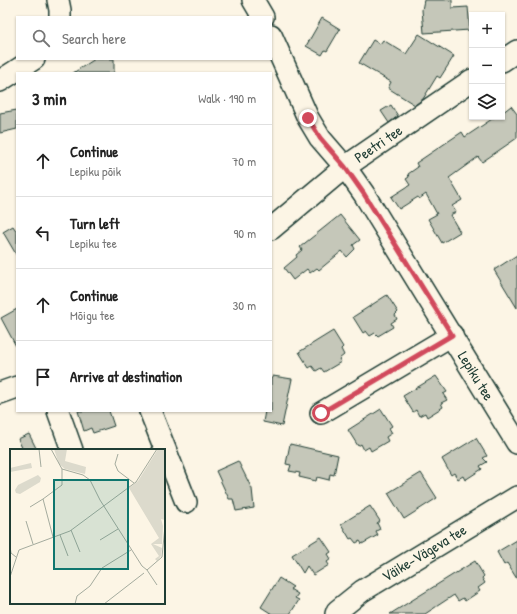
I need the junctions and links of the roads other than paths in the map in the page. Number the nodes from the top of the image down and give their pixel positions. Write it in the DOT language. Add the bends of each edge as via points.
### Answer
graph roads {
  1 [pos="58,0"];
  2 [pos="253,0"];
  3 [pos="60,16"];
  4 [pos="262,16"];
  5 [pos="272,37"];
  6 [pos="517,51"];
  7 [pos="505,59"];
  8 [pos="32,60"];
  9 [pos="0,81"];
  10 [pos="469,82"];
  11 [pos="345,167"];
  12 [pos="272,227"];
  13 [pos="452,335"];
  14 [pos="16,387"];
  15 [pos="0,393"];
  16 [pos="58,412"];
  17 [pos="150,412"];
  18 [pos="321,413"];
  19 [pos="517,444"];
  20 [pos="72,449"];
  21 [pos="517,497"];
  22 [pos="186,502"];
  23 [pos="336,614"];
  1 -- 3 [label="street"];
  2 -- 4 [label="street"];
  5 -- 11 [label="street, Lepiku tee" via="308,118 320,138"];
  6 -- 7 [label="street"];
  8 -- 9 [label="street"];
  10 -- 11 [label="street, Peetri tee"];
  11 -- 12 [label="street, Peetri tee"];
  11 -- 13 [label="street, Lepiku tee"];
  13 -- 18 [label="street"];
  13 -- 19 [label="street, Lepiku tee"];
  14 -- 15 [label="street"];
  16 -- 20 [label="street"];
  17 -- 22 [label="street"];
  21 -- 23 [label="street, Väike-Vägeva tee" via="362,591"];
}
